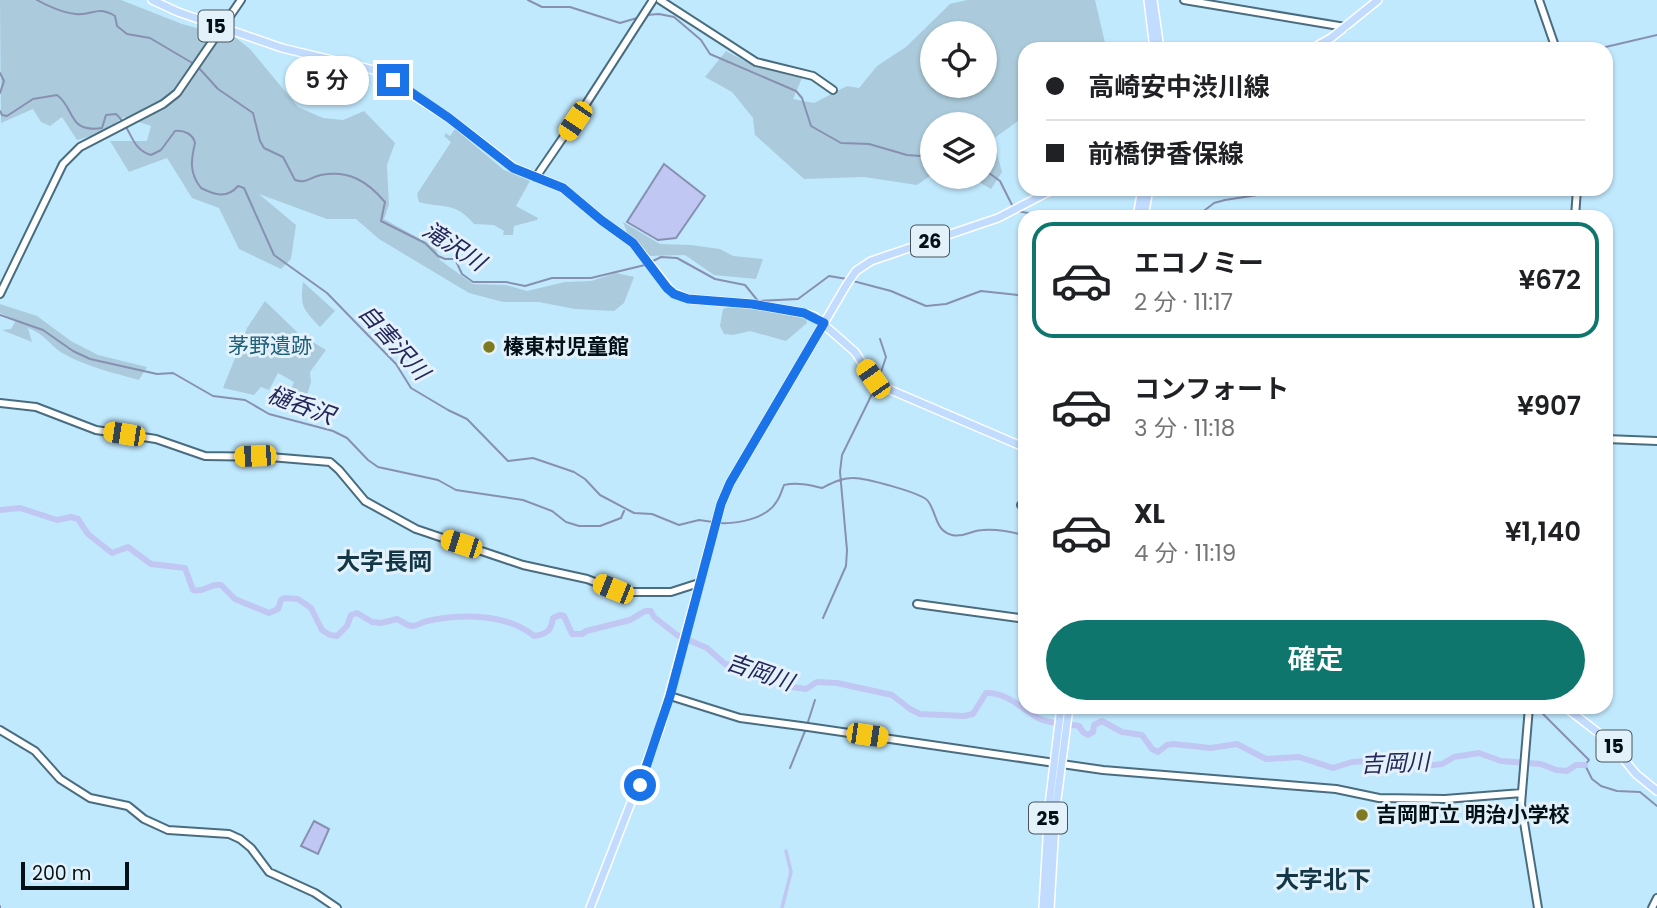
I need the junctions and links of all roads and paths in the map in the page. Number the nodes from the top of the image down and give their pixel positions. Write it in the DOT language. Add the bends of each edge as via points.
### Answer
graph roads {
  1 [pos="152,0"];
  2 [pos="241,0"];
  3 [pos="653,0"];
  4 [pos="660,0"];
  5 [pos="1147,0"];
  6 [pos="1153,0"];
  7 [pos="1184,0"];
  8 [pos="1378,0"];
  9 [pos="1539,0"];
  10 [pos="1345,27"];
  11 [pos="223,28"];
  12 [pos="1153,42"];
  13 [pos="1159,42"];
  14 [pos="1322,42"];
  15 [pos="1554,42"];
  16 [pos="833,89"];
  17 [pos="536,177"];
  18 [pos="1041,196"];
  19 [pos="0,294"];
  20 [pos="824,323"];
  21 [pos="0,403"];
  22 [pos="1613,439"];
  23 [pos="1657,441"];
  24 [pos="1018,445"];
  25 [pos="699,583"];
  26 [pos="917,604"];
  27 [pos="1018,619"];
  28 [pos="670,696"];
  29 [pos="1064,714"];
  30 [pos="1528,714"];
  31 [pos="1575,714"];
  32 [pos="0,730"];
  33 [pos="1057,764"];
  34 [pos="1657,791"];
  35 [pos="1522,793"];
  36 [pos="1657,898"];
  37 [pos="337,908"];
  38 [pos="590,908"];
  39 [pos="1043,908"];
  40 [pos="1050,908"];
  41 [pos="1538,908"];
  42 [pos="1652,908"];
  1 -- 11 [label="main road, 15"];
  2 -- 11 [label="street"];
  3 -- 17 [label="street"];
  4 -- 16 [label="street" via="756,62 813,76"];
  5 -- 12 [label="main road"];
  6 -- 13 [label="main road"];
  7 -- 10 [label="street"];
  8 -- 10 [label="main road"];
  9 -- 15 [label="street"];
  10 -- 14 [label="main road"];
  11 -- 17 [label="main road, 15" via="379,73 449,118 513,168"];
  11 -- 19 [label="street" via="170,99 75,150 63,164"];
  17 -- 20 [label="main road, 15" via="570,193 633,243 667,288 680,296 798,312"];
  18 -- 20 [label="main road, 26" via="998,218 871,261 853,275"];
  20 -- 24 [label="main road, 15" via="886,388"];
  20 -- 25 [label="main road, 26" via="730,483"];
  21 -- 25 [label="street" via="36,407 96,430 156,439 205,456 330,462 365,501 416,529 621,592 671,592"];
  22 -- 23 [label="street"];
  25 -- 28 [label="main road, 26"];
  26 -- 27 [label="street"];
  28 -- 33 [label="street" via="757,721"];
  28 -- 38 [label="main road, 26"];
  29 -- 33 [label="main road, 25"];
  30 -- 35 [label="street"];
  31 -- 34 [label="main road, 15" via="1609,741"];
  32 -- 37 [label="street" via="31,748 60,779 90,798 128,806 168,830 236,836 269,872"];
  33 -- 35 [label="street" via="1336,789 1379,798"];
  33 -- 39 [label="main road, 25"];
  33 -- 40 [label="main road, 25"];
  35 -- 41 [label="street"];
  36 -- 42 [label="street"];
}
